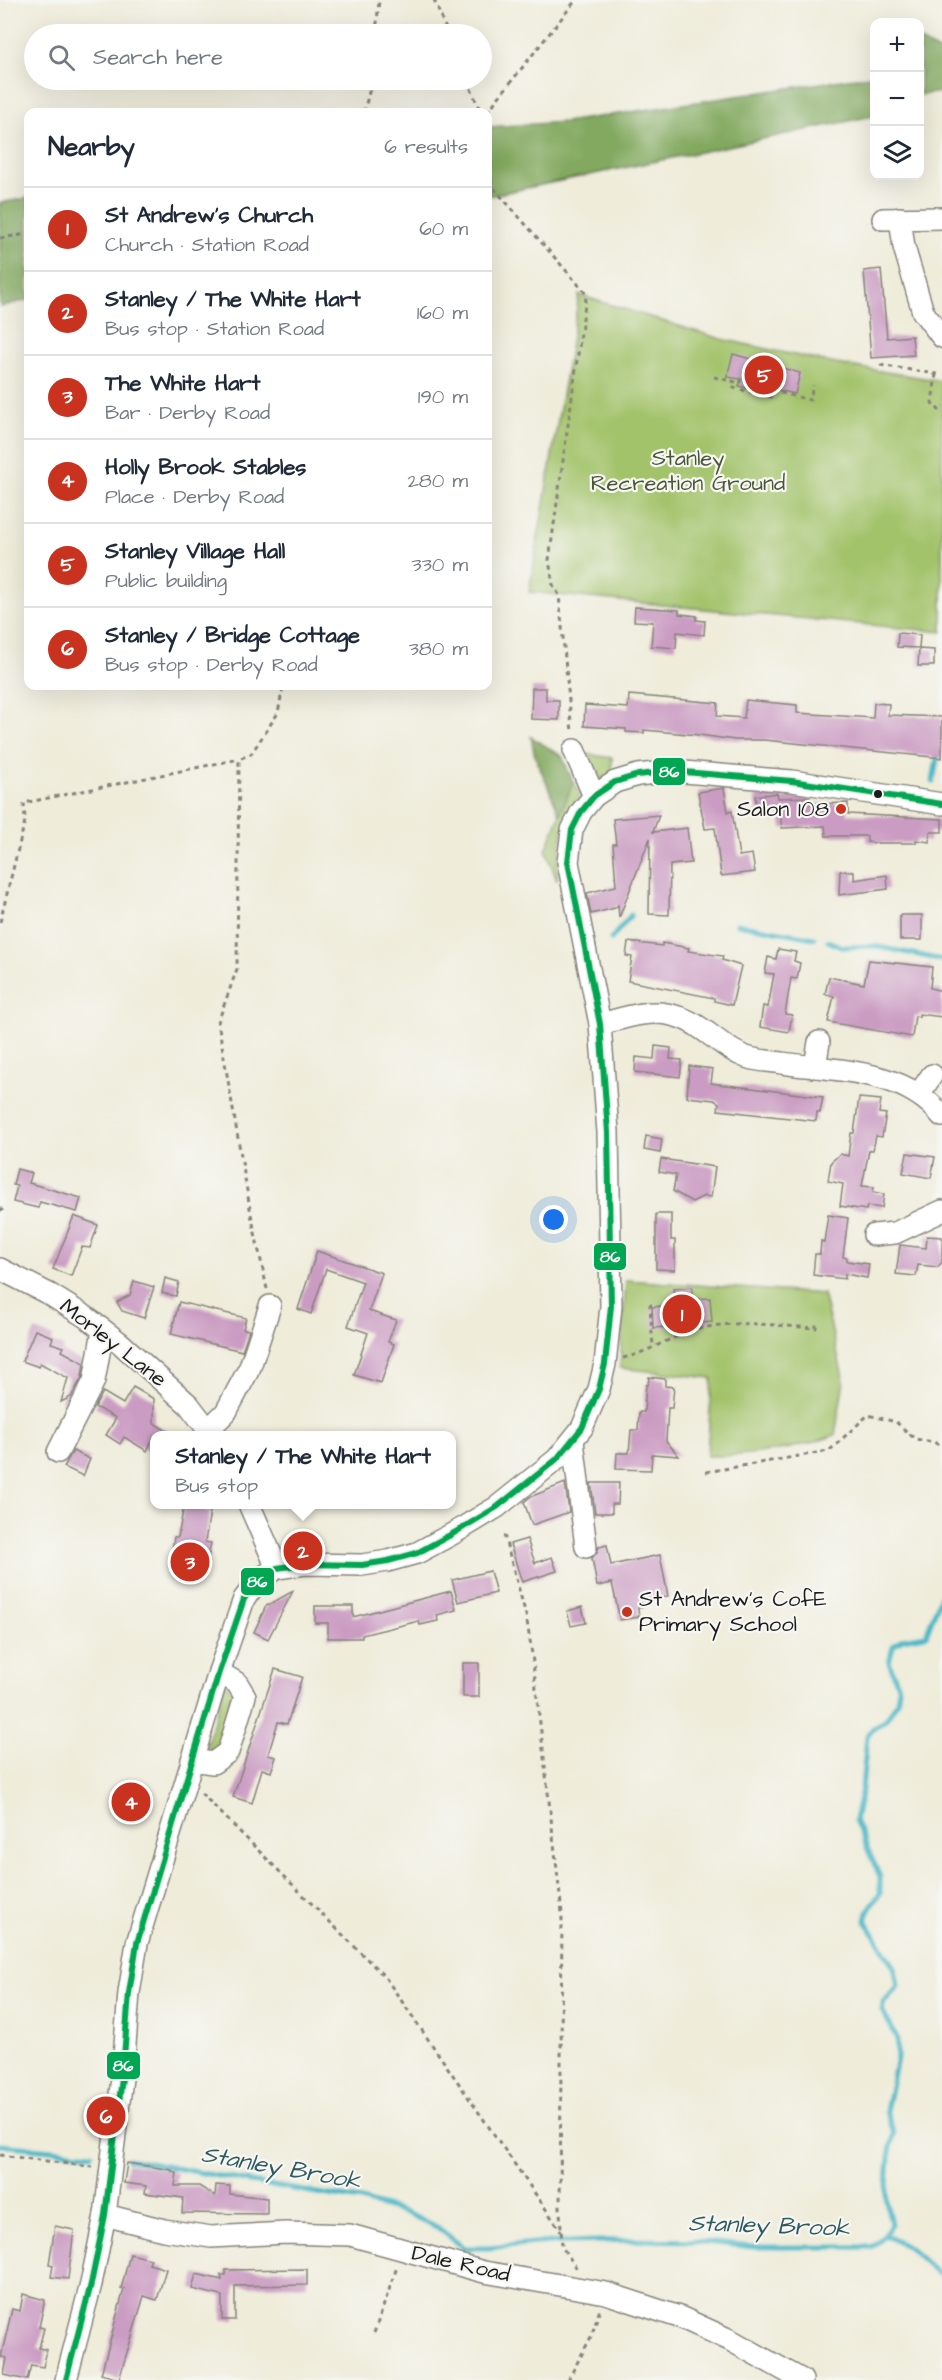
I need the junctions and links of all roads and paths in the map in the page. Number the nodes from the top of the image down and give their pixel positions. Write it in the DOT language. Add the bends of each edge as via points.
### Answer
graph roads {
  1 [pos="379,0"];
  2 [pos="434,0"];
  3 [pos="576,0"];
  4 [pos="377,24"];
  5 [pos="444,24"];
  6 [pos="370,90"];
  7 [pos="471,90"];
  8 [pos="365,108"];
  9 [pos="479,108"];
  10 [pos="490,108"];
  11 [pos="492,186"];
  12 [pos="942,218"];
  13 [pos="24,235"];
  14 [pos="0,238"];
  15 [pos="942,337"];
  16 [pos="880,366"];
  17 [pos="936,375"];
  18 [pos="942,375"];
  19 [pos="714,376"];
  20 [pos="813,385"];
  21 [pos="942,413"];
  22 [pos="282,690"];
  23 [pos="574,750"];
  24 [pos="239,759"];
  25 [pos="594,796"];
  26 [pos="942,804"];
  27 [pos="0,922"];
  28 [pos="600,1024"];
  29 [pos="819,1042"];
  30 [pos="815,1067"];
  31 [pos="932,1075"];
  32 [pos="919,1094"];
  33 [pos="942,1116"];
  34 [pos="0,1208"];
  35 [pos="942,1210"];
  36 [pos="4,1213"];
  37 [pos="874,1235"];
  38 [pos="0,1269"];
  39 [pos="652,1305"];
  40 [pos="270,1306"];
  41 [pos="816,1322"];
  42 [pos="103,1330"];
  43 [pos="672,1332"];
  44 [pos="673,1338"];
  45 [pos="653,1347"];
  46 [pos="606,1357"];
  47 [pos="210,1431"];
  48 [pos="212,1431"];
  49 [pos="573,1441"];
  50 [pos="942,1447"];
  51 [pos="58,1452"];
  52 [pos="706,1472"];
  53 [pos="251,1509"];
  54 [pos="504,1534"];
  55 [pos="586,1547"];
  56 [pos="277,1568"];
  57 [pos="219,1672"];
  58 [pos="189,1770"];
  59 [pos="0,2155"];
  60 [pos="112,2169"];
  61 [pos="105,2215"];
  62 [pos="562,2233"];
  63 [pos="562,2247"];
  64 [pos="403,2250"];
  65 [pos="606,2294"];
  66 [pos="374,2333"];
  67 [pos="66,2380"];
  68 [pos="568,2380"];
  69 [pos="802,2380"];
  1 -- 4 [label="path"];
  2 -- 5 [label="path"];
  3 -- 10 [label="path"];
  6 -- 8 [label="path"];
  7 -- 9 [label="path"];
  11 -- 23 [label="path" via="586,297 549,560 559,595"];
  12 -- 15 [label="street" via="892,219 923,312"];
  13 -- 14 [label="path"];
  16 -- 17 [label="path"];
  17 -- 18 [label="path"];
  17 -- 21 [label="path" via="932,403"];
  19 -- 20 [label="path" via="736,382 734,388 771,397 773,390 810,400"];
  22 -- 24 [label="path" via="278,713 251,754"];
  23 -- 25 [label="street"];
  24 -- 27 [label="path" via="24,803 25,821"];
  24 -- 40 [label="path" via="237,969 218,1022"];
  25 -- 26 [label="street" via="615,782 672,771 792,781"];
  25 -- 28 [label="street" via="572,830 567,862"];
  28 -- 30 [label="street" via="650,1013 674,1015 704,1029 746,1057"];
  28 -- 46 [label="street" via="611,1226 611,1306"];
  29 -- 30 [label="street"];
  30 -- 32 [label="street" via="883,1078"];
  31 -- 32 [label="street"];
  32 -- 33 [label="street"];
  34 -- 36 [label="path"];
  35 -- 37 [label="street" via="895,1233"];
  38 -- 42 [label="street, Morley Lane" via="49,1294"];
  39 -- 45 [label="path"];
  40 -- 48 [label="street" via="250,1367"];
  41 -- 44 [label="path" via="816,1328 710,1326"];
  42 -- 47 [label="street, Morley Lane" via="189,1405"];
  42 -- 51 [label="street" via="94,1381"];
  43 -- 44 [label="path"];
  44 -- 45 [label="path"];
  45 -- 46 [label="path" via="630,1357"];
  46 -- 49 [label="street" via="591,1411"];
  49 -- 55 [label="street"];
  49 -- 56 [label="street" via="557,1459 497,1507 417,1553 362,1565 305,1564"];
  50 -- 52 [label="path" via="915,1439 896,1422 868,1415 829,1451"];
  53 -- 56 [label="street"];
  54 -- 62 [label="path" via="526,1615 532,1654 562,1913"];
  56 -- 57 [label="street" via="259,1579 244,1599"];
  57 -- 58 [label="street"];
  57 -- 58 [label="street" via="237,1683 245,1696 228,1752 213,1763"];
  58 -- 60 [label="street" via="133,1961"];
  58 -- 62 [label="path" via="385,1977"];
  59 -- 60 [label="path"];
  60 -- 61 [label="street"];
  61 -- 64 [label="street, Dale Road" via="211,2237 333,2234 363,2237"];
  61 -- 67 [label="street"];
  62 -- 63 [label="path"];
  64 -- 65 [label="street, Dale Road" via="484,2272"];
  64 -- 66 [label="path"];
  65 -- 68 [label="path" via="591,2337"];
  65 -- 69 [label="street, Dale Road" via="682,2318"];
}
